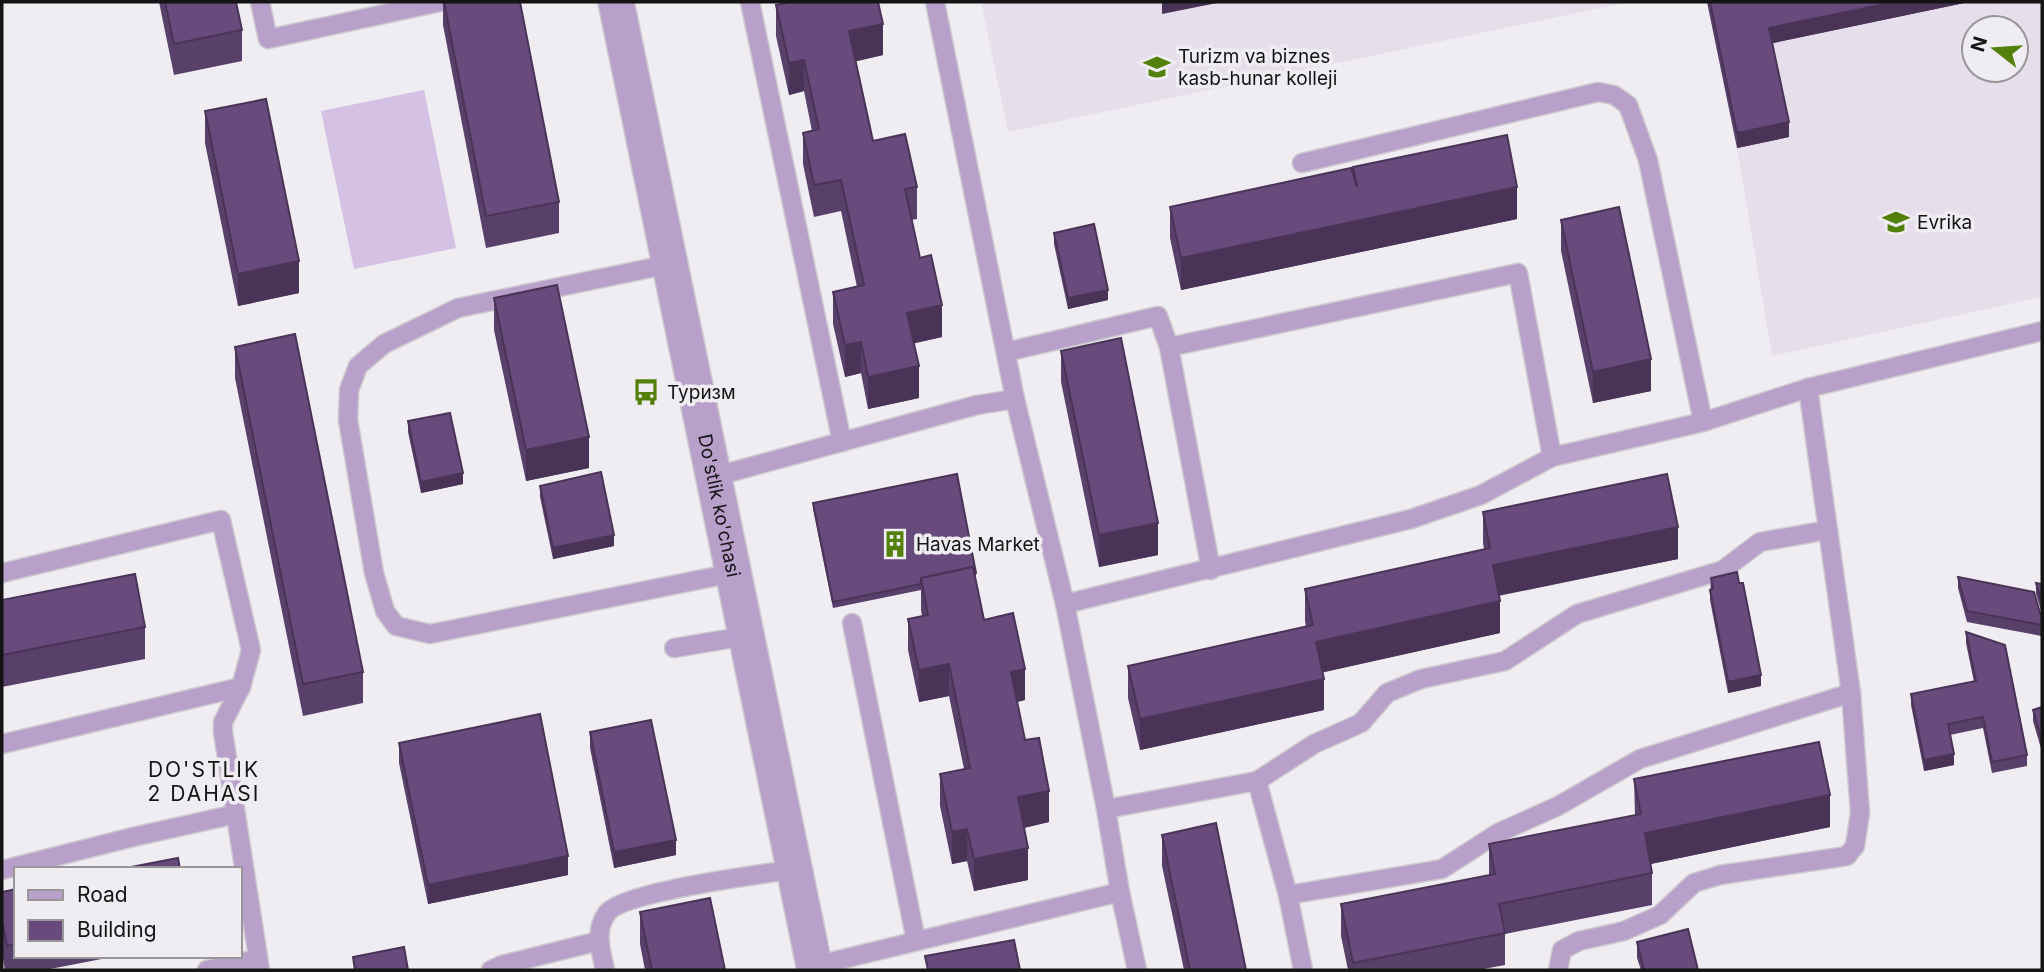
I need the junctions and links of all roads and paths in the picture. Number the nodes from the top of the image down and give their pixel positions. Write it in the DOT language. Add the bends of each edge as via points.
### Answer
graph roads {
  1 [pos="260,2"];
  2 [pos="440,2"];
  3 [pos="616,2"];
  4 [pos="750,2"];
  5 [pos="935,2"];
  6 [pos="387,8"];
  7 [pos="1302,163"];
  8 [pos="670,264"];
  9 [pos="2042,331"];
  10 [pos="1169,347"];
  11 [pos="1006,352"];
  12 [pos="1808,388"];
  13 [pos="1015,399"];
  14 [pos="1703,422"];
  15 [pos="842,442"];
  16 [pos="1552,457"];
  17 [pos="713,477"];
  18 [pos="1828,530"];
  19 [pos="1211,570"];
  20 [pos="2,573"];
  21 [pos="733,573"];
  22 [pos="1065,604"];
  23 [pos="852,623"];
  24 [pos="746,636"];
  25 [pos="674,648"];
  26 [pos="241,687"];
  27 [pos="1851,693"];
  28 [pos="2,744"];
  29 [pos="1257,781"];
  30 [pos="1106,809"];
  31 [pos="236,814"];
  32 [pos="794,869"];
  33 [pos="2,870"];
  34 [pos="1120,892"];
  35 [pos="1288,895"];
  36 [pos="599,941"];
  37 [pos="916,941"];
  38 [pos="259,965"];
  39 [pos="814,968"];
  40 [pos="208,970"];
  41 [pos="491,970"];
  42 [pos="605,970"];
  43 [pos="1137,970"];
  44 [pos="1303,970"];
  45 [pos="1558,970"];
  1 -- 6 [label="lane" via="268,39"];
  2 -- 6 [label="lane"];
  3 -- 8 [label="street, Do'stlik ko'chasi"];
  4 -- 15 [label="lane"];
  5 -- 11 [label="lane"];
  7 -- 14 [label="lane" via="1598,92 1614,94 1628,104 1648,160"];
  8 -- 17 [label="street, Do'stlik ko'chasi"];
  8 -- 21 [label="lane" via="458,308 384,344 358,366 349,390 348,420 374,573 385,611 396,626 430,634"];
  9 -- 12 [label="lane"];
  10 -- 11 [label="lane" via="1158,316"];
  10 -- 16 [label="lane" via="1518,273"];
  10 -- 19 [label="lane"];
  11 -- 13 [label="lane"];
  12 -- 14 [label="lane"];
  12 -- 18 [label="lane"];
  13 -- 15 [label="lane"];
  13 -- 22 [label="lane"];
  14 -- 16 [label="lane"];
  15 -- 17 [label="lane"];
  16 -- 19 [label="lane" via="1481,495 1411,520"];
  17 -- 21 [label="street, Do'stlik ko'chasi"];
  18 -- 27 [label="lane"];
  18 -- 29 [label="lane" via="1760,542 1723,570 1577,614 1506,661 1422,679 1387,693 1361,723 1314,744"];
  19 -- 22 [label="lane"];
  20 -- 26 [label="lane" via="221,520 251,650"];
  21 -- 24 [label="street, Do'stlik ko'chasi"];
  22 -- 30 [label="lane"];
  23 -- 37 [label="lane"];
  24 -- 25 [label="lane"];
  24 -- 32 [label="street, Do'stlik ko'chasi"];
  26 -- 28 [label="lane"];
  26 -- 31 [label="lane" via="223,723"];
  27 -- 35 [label="lane" via="1640,759 1558,806 1498,833 1442,869"];
  27 -- 45 [label="lane" via="1860,813 1855,846 1847,856 1694,883 1660,915 1562,950"];
  29 -- 30 [label="lane"];
  29 -- 35 [label="lane"];
  30 -- 34 [label="lane"];
  31 -- 33 [label="lane"];
  31 -- 38 [label="lane"];
  32 -- 36 [label="lane" via="645,895 620,904 608,912"];
  32 -- 39 [label="street, Do'stlik ko'chasi"];
  34 -- 37 [label="lane"];
  34 -- 43 [label="lane"];
  35 -- 44 [label="lane"];
  36 -- 41 [label="lane"];
  36 -- 42 [label="lane"];
  37 -- 39 [label="lane"];
  38 -- 40 [label="lane"];
}
